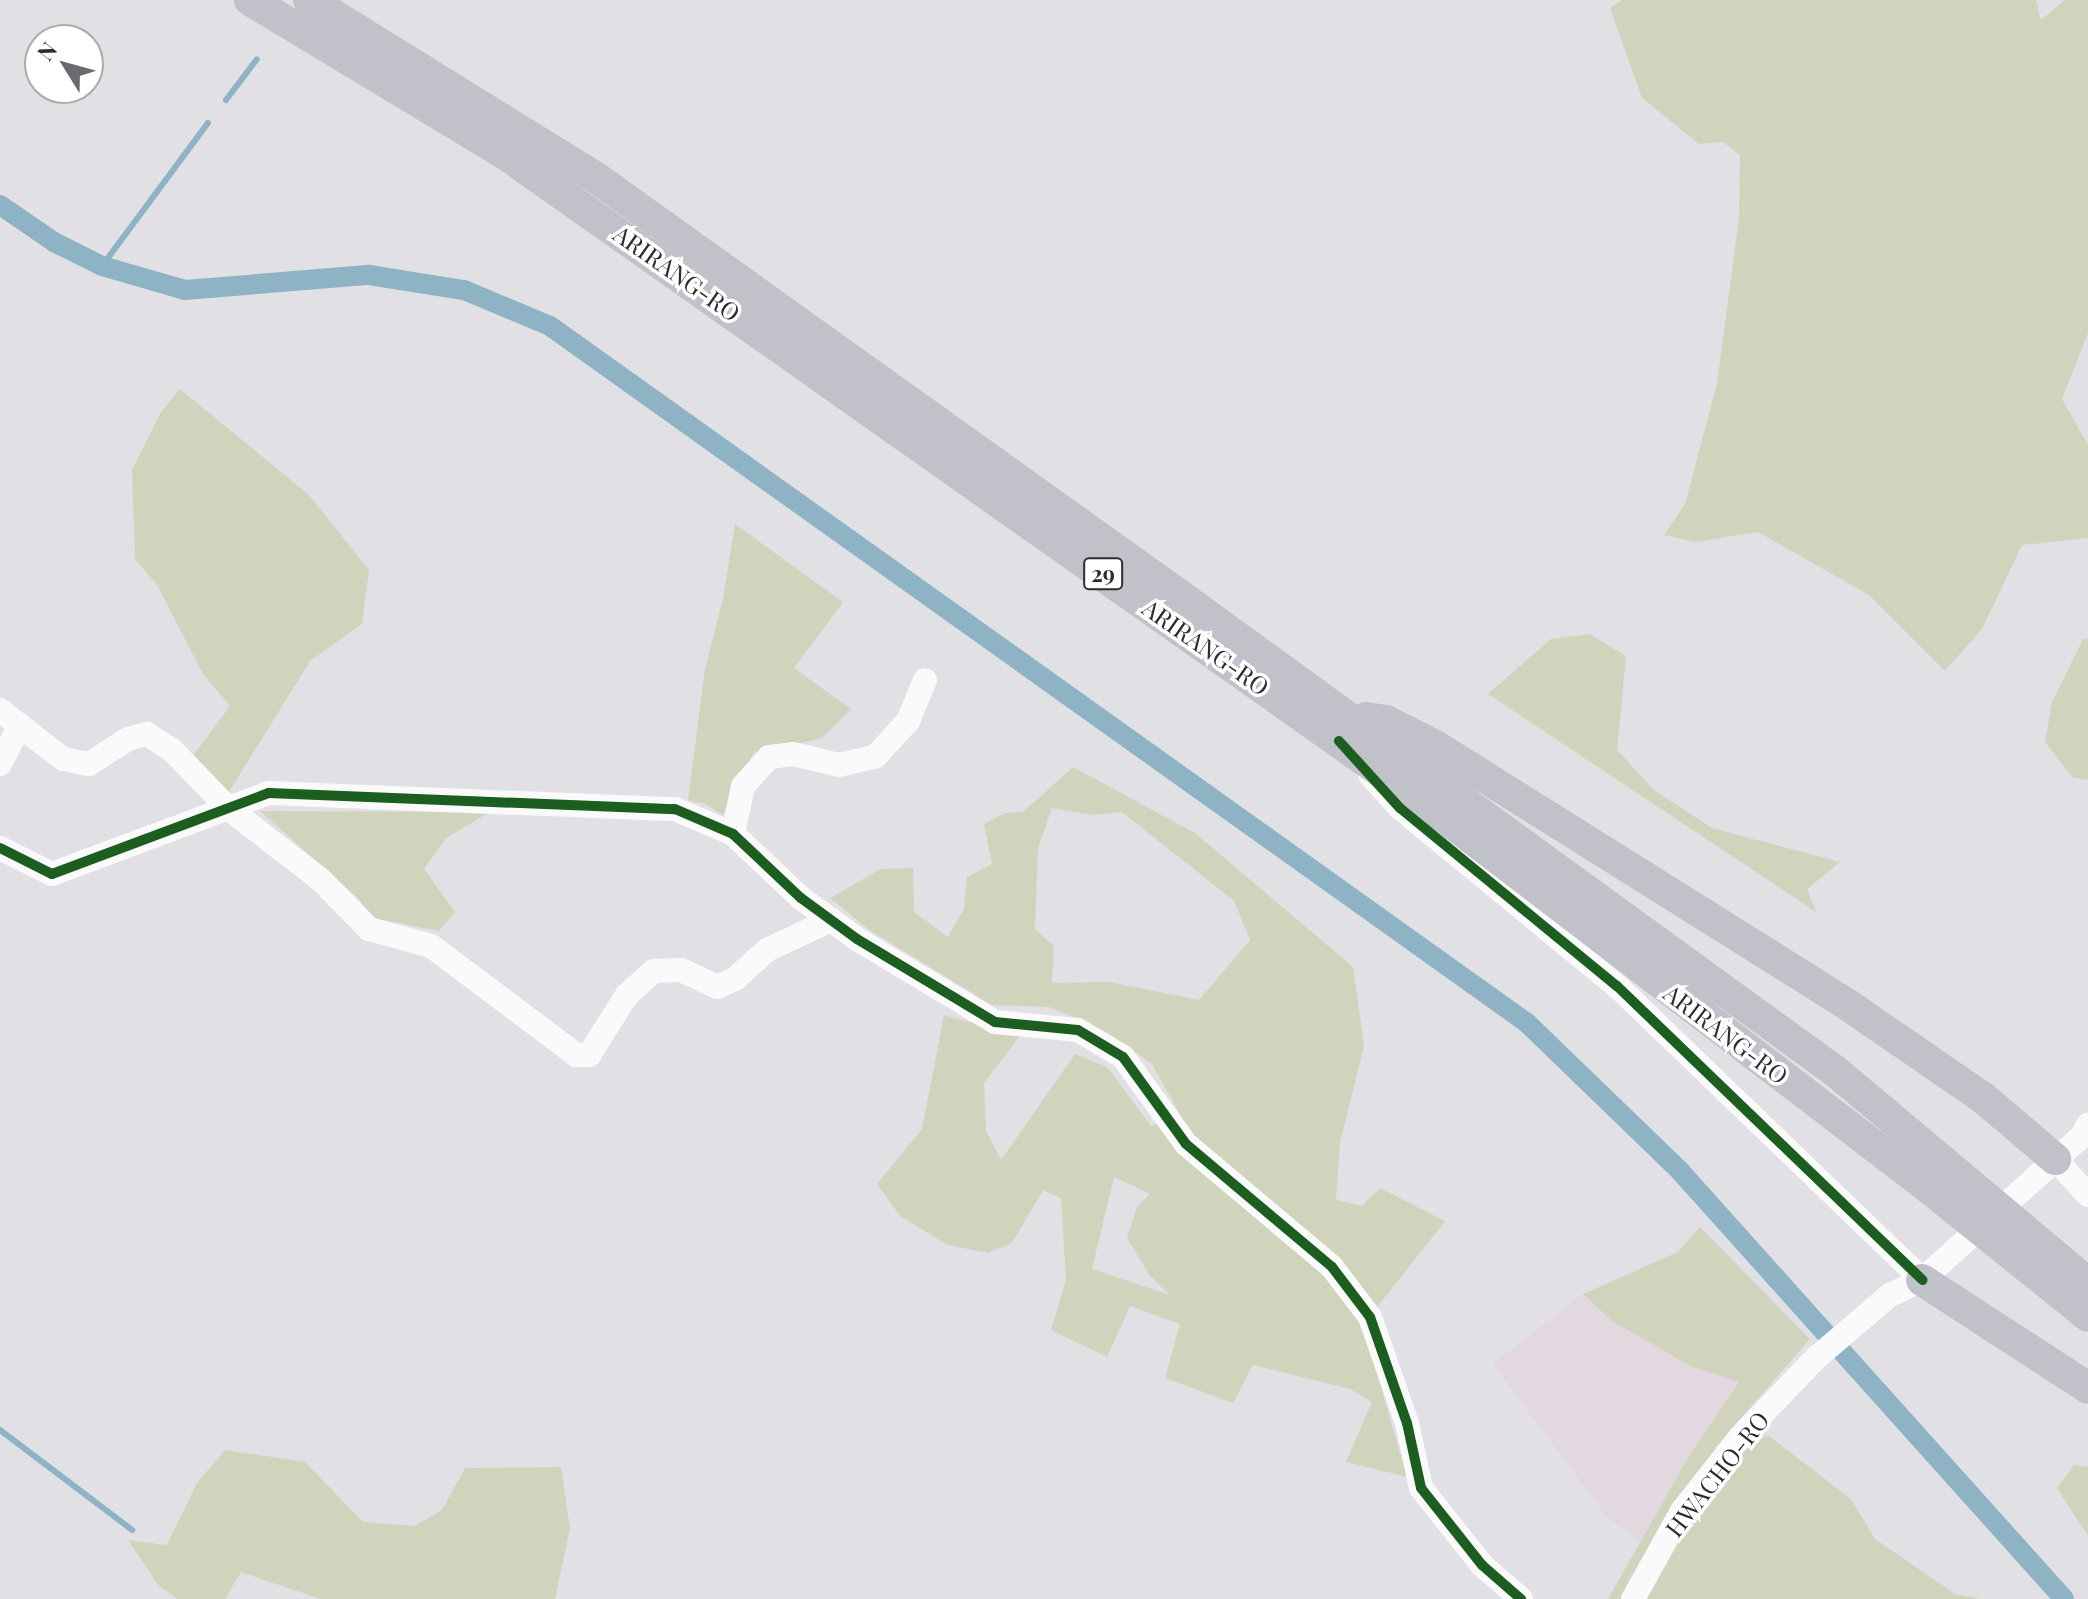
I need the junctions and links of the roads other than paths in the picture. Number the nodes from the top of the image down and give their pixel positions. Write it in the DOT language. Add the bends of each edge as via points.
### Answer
graph roads {
  1 [pos="250,0"];
  2 [pos="309,0"];
  3 [pos="925,680"];
  4 [pos="10,718"];
  5 [pos="1342,728"];
  6 [pos="0,764"];
  7 [pos="229,809"];
  8 [pos="733,834"];
  9 [pos="0,848"];
  10 [pos="831,920"];
  11 [pos="2088,1125"];
  12 [pos="2055,1159"];
  13 [pos="2088,1195"];
  14 [pos="2015,1238"];
  15 [pos="1922,1280"];
  16 [pos="2088,1283"];
  17 [pos="2088,1316"];
  18 [pos="2088,1388"];
  19 [pos="1521,1599"];
  20 [pos="1633,1599"];
  1 -- 5 [label="main road, ARIRANG-RO / 29" via="504,153"];
  2 -- 5 [label="main road, ARIRANG-RO / 29" via="599,180"];
  3 -- 8 [label="street" via="908,721 875,757 839,765 793,754 769,757 743,786"];
  4 -- 6 [label="street"];
  4 -- 7 [label="street" via="63,759 89,764 128,739 147,734 172,750"];
  5 -- 12 [label="main road" via="1386,721 1437,747 1848,1005 1982,1097"];
  5 -- 14 [label="main road, ARIRANG-RO / 29" via="1822,1062 1938,1175"];
  5 -- 15 [label="street" via="1400,808 1617,986"];
  7 -- 8 [label="street" via="269,793 675,809"];
  7 -- 9 [label="street" via="52,874"];
  7 -- 10 [label="street" via="286,850 369,929 431,946 576,1055 589,1055 627,995 654,971 681,970 717,987 735,979 767,950"];
  8 -- 10 [label="street"];
  10 -- 19 [label="street" via="995,1022 1078,1030 1123,1057 1186,1144 1332,1267 1370,1317 1407,1423 1421,1488 1482,1565"];
  11 -- 12 [label="street"];
  12 -- 13 [label="street"];
  12 -- 15 [label="street"];
  14 -- 16 [label="main road, ARIRANG-RO / 29"];
  14 -- 17 [label="main road, ARIRANG-RO / 29"];
  15 -- 18 [label="main road"];
  15 -- 20 [label="street, HWACHO-RO" via="1890,1295 1815,1359 1741,1436 1682,1511"];
}
